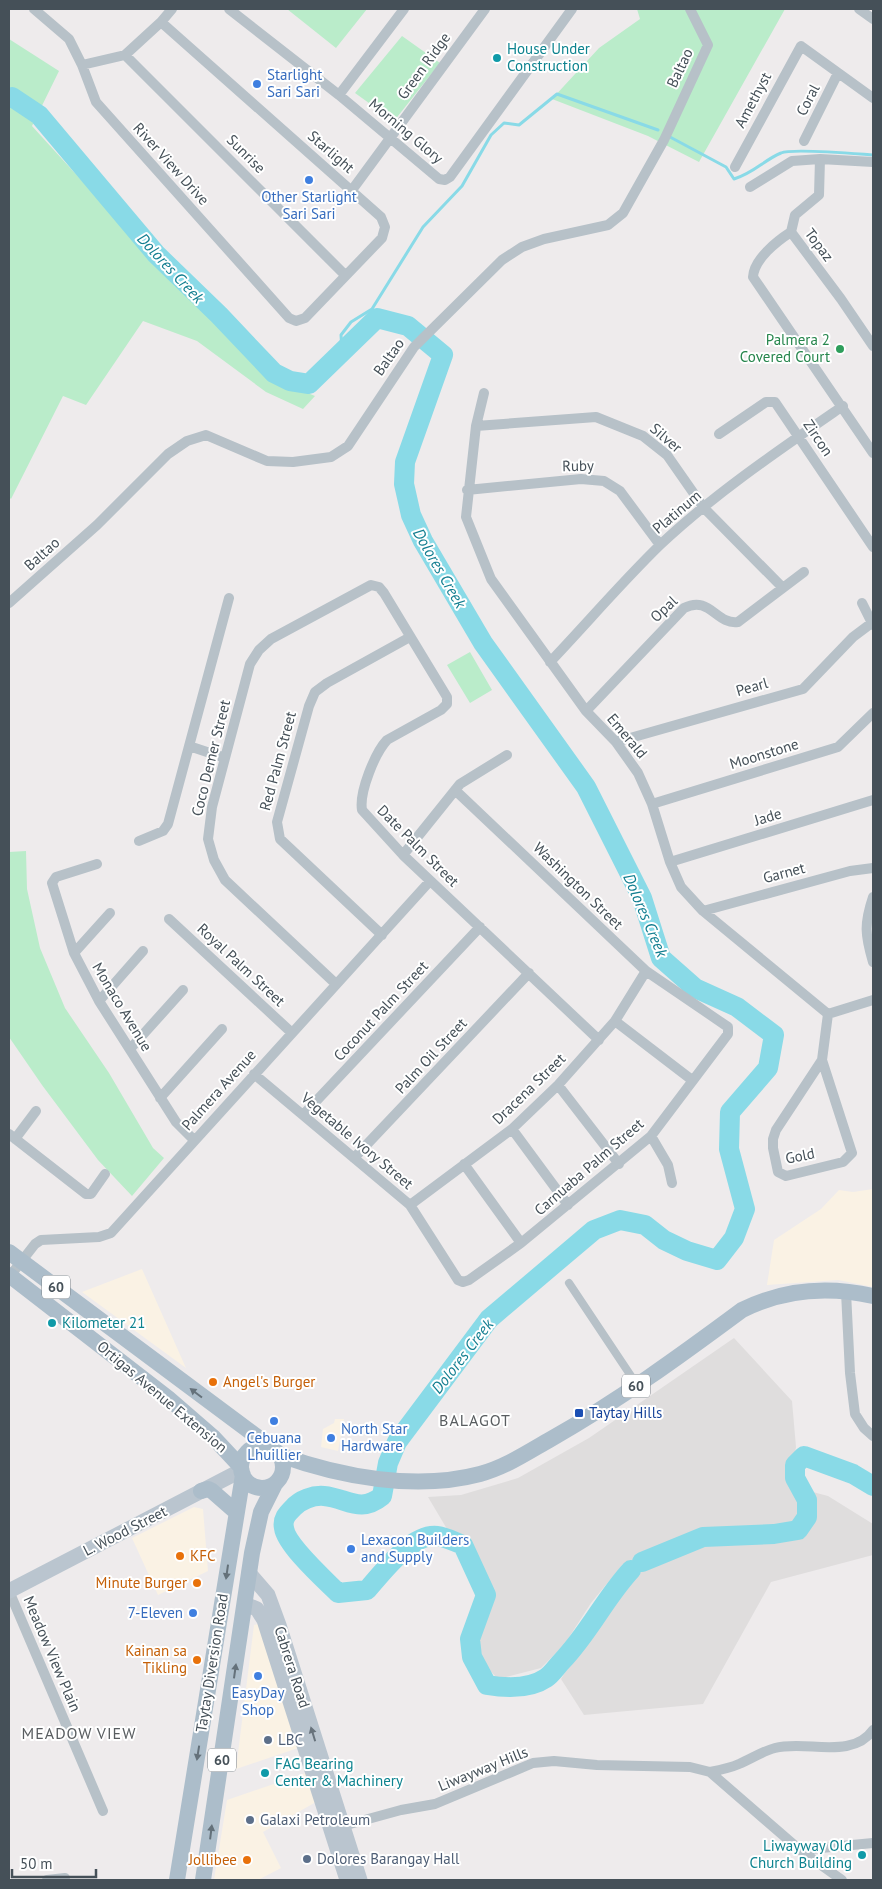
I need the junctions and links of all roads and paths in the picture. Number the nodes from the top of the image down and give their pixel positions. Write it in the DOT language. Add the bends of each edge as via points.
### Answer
graph roads {
  1 [pos="34,9"];
  2 [pos="172,9"];
  3 [pos="229,9"];
  4 [pos="404,9"];
  5 [pos="485,9"];
  6 [pos="572,9"];
  7 [pos="690,9"];
  8 [pos="859,9"];
  9 [pos="873,19"];
  10 [pos="161,22"];
  11 [pos="125,55"];
  12 [pos="82,65"];
  13 [pos="838,73"];
  14 [pos="339,95"];
  15 [pos="873,98"];
  16 [pos="391,138"];
  17 [pos="804,141"];
  18 [pos="820,159"];
  19 [pos="873,162"];
  20 [pos="734,167"];
  21 [pos="750,187"];
  22 [pos="352,190"];
  23 [pos="791,232"];
  24 [pos="345,275"];
  25 [pos="305,318"];
  26 [pos="873,346"];
  27 [pos="484,393"];
  28 [pos="843,406"];
  29 [pos="476,426"];
  30 [pos="719,434"];
  31 [pos="799,436"];
  32 [pos="873,453"];
  33 [pos="467,490"];
  34 [pos="704,508"];
  35 [pos="660,545"];
  36 [pos="873,546"];
  37 [pos="804,572"];
  38 [pos="371,585"];
  39 [pos="784,588"];
  40 [pos="229,598"];
  41 [pos="9,603"];
  42 [pos="862,603"];
  43 [pos="873,623"];
  44 [pos="410,637"];
  45 [pos="550,662"];
  46 [pos="586,711"];
  47 [pos="873,713"];
  48 [pos="616,742"];
  49 [pos="189,746"];
  50 [pos="507,755"];
  51 [pos="225,758"];
  52 [pos="455,790"];
  53 [pos="873,800"];
  54 [pos="652,804"];
  55 [pos="139,841"];
  56 [pos="403,855"];
  57 [pos="670,862"];
  58 [pos="97,864"];
  59 [pos="873,868"];
  60 [pos="430,881"];
  61 [pos="873,897"];
  62 [pos="704,911"];
  63 [pos="110,913"];
  64 [pos="169,919"];
  65 [pos="480,928"];
  66 [pos="382,935"];
  67 [pos="143,951"];
  68 [pos="74,952"];
  69 [pos="873,962"];
  70 [pos="646,971"];
  71 [pos="529,973"];
  72 [pos="336,984"];
  73 [pos="183,990"];
  74 [pos="873,1000"];
  75 [pos="99,1001"];
  76 [pos="828,1014"];
  77 [pos="615,1021"];
  78 [pos="222,1029"];
  79 [pos="292,1033"];
  80 [pos="728,1034"];
  81 [pos="600,1040"];
  82 [pos="130,1049"];
  83 [pos="822,1060"];
  84 [pos="254,1074"];
  85 [pos="692,1080"];
  86 [pos="558,1085"];
  87 [pos="160,1098"];
  88 [pos="36,1111"];
  89 [pos="303,1115"];
  90 [pos="512,1129"];
  91 [pos="12,1136"];
  92 [pos="651,1136"];
  93 [pos="194,1140"];
  94 [pos="354,1158"];
  95 [pos="464,1164"];
  96 [pos="619,1164"];
  97 [pos="105,1174"];
  98 [pos="672,1183"];
  99 [pos="410,1205"];
  100 [pos="568,1205"];
  101 [pos="521,1243"];
  102 [pos="15,1257"];
  103 [pos="10,1276"];
  104 [pos="470,1280"];
  105 [pos="569,1283"];
  106 [pos="846,1292"];
  107 [pos="873,1296"];
  108 [pos="637,1386"];
  109 [pos="873,1436"];
  110 [pos="276,1452"];
  111 [pos="318,1468"];
  112 [pos="242,1470"];
  113 [pos="277,1481"];
  114 [pos="201,1491"];
  115 [pos="237,1510"];
  116 [pos="261,1512"];
  117 [pos="249,1573"];
  118 [pos="9,1591"];
  119 [pos="245,1604"];
  120 [pos="873,1730"];
  121 [pos="710,1772"];
  122 [pos="103,1811"];
  123 [pos="336,1828"];
  124 [pos="873,1843"];
  125 [pos="800,1850"];
  126 [pos="65,1878"];
  127 [pos="47,1880"];
  128 [pos="178,1880"];
  129 [pos="203,1880"];
  130 [pos="348,1880"];
  131 [pos="360,1880"];
  132 [pos="842,1880"];
  1 -- 12 [label="street, River View Drive" via="69,39"];
  2 -- 10 [label="street"];
  3 -- 14 [label="street, Morning Glory"];
  4 -- 14 [label="street"];
  5 -- 16 [label="street, Green Ridge"];
  6 -- 16 [label="street, Morning Glory" via="450,177 440,179"];
  7 -- 41 [label="street, Baltao" via="708,46 664,140 623,213 608,226 544,239 522,247 502,260 427,332 348,446 331,457 294,462 267,460 206,435 187,441 168,454"];
  8 -- 9 [label="street"];
  10 -- 11 [label="street"];
  10 -- 22 [label="street, Starlight"];
  11 -- 12 [label="street"];
  11 -- 24 [label="street, Sunrise"];
  12 -- 25 [label="street, River View Drive" via="96,102 289,318 296,321"];
  13 -- 15 [label="street"];
  13 -- 17 [label="street, Coral"];
  13 -- 20 [label="street, Amethyst" via="805,47 799,48"];
  14 -- 16 [label="street, Morning Glory"];
  16 -- 22 [label="street, Green Ridge"];
  18 -- 19 [label="street"];
  18 -- 21 [label="street" via="785,164"];
  18 -- 23 [label="street, Topaz" via="819,195 795,215"];
  22 -- 24 [label="street, Starlight" via="381,217 385,227 382,238"];
  23 -- 26 [label="street, Topaz"];
  23 -- 28 [label="street" via="757,264 753,276"];
  24 -- 25 [label="street, Starlight"];
  27 -- 29 [label="street, Emerald"];
  28 -- 31 [label="street, Platinum"];
  28 -- 32 [label="street"];
  29 -- 33 [label="street, Emerald"];
  29 -- 34 [label="street, Silver" via="596,417 620,425 643,436 667,455"];
  30 -- 31 [label="street, Zircon" via="772,400"];
  31 -- 34 [label="street, Platinum"];
  31 -- 36 [label="street, Zircon"];
  33 -- 35 [label="street, Ruby" via="581,479 604,481 620,491"];
  33 -- 45 [label="street, Emerald" via="466,517 491,579"];
  34 -- 35 [label="street, Platinum"];
  34 -- 39 [label="street, Silver"];
  35 -- 45 [label="street, Platinum"];
  37 -- 39 [label="street, Opal"];
  38 -- 44 [label="street, Date Palm Street" via="384,593"];
  38 -- 51 [label="street, Coco Demer Street" via="271,639 259,650 250,664"];
  39 -- 46 [label="street, Opal" via="735,622 700,604 684,608"];
  40 -- 49 [label="street"];
  42 -- 43 [label="street"];
  43 -- 48 [label="street, Pearl" via="853,637 803,688"];
  44 -- 56 [label="street, Date Palm Street" via="447,697 446,704 441,710 387,740 381,747 361,802 362,810"];
  44 -- 66 [label="street, Red Palm Street" via="315,692 277,822 280,839"];
  45 -- 46 [label="street, Emerald"];
  46 -- 48 [label="street, Emerald"];
  47 -- 54 [label="street, Moonstone" via="838,747"];
  48 -- 54 [label="street, Emerald" via="638,773"];
  49 -- 51 [label="street"];
  49 -- 55 [label="street" via="166,828"];
  50 -- 52 [label="street"];
  51 -- 72 [label="street, Coco Demer Street" via="212,807 208,839 214,860 225,880"];
  52 -- 56 [label="street"];
  52 -- 70 [label="street, Washington Street"];
  53 -- 57 [label="street, Jade"];
  54 -- 57 [label="street, Emerald"];
  56 -- 60 [label="street, Date Palm Street"];
  57 -- 62 [label="street, Emerald" via="681,887"];
  58 -- 68 [label="street, Monaco Avenue" via="56,877 52,883"];
  59 -- 62 [label="street, Garnet" via="850,871"];
  60 -- 65 [label="street, Date Palm Street"];
  60 -- 66 [label="street, Palmera Avenue"];
  61 -- 69 [label="street" via="866,920"];
  62 -- 76 [label="street, Emerald"];
  63 -- 68 [label="street"];
  64 -- 79 [label="street, Royal Palm Street"];
  65 -- 71 [label="street, Date Palm Street"];
  65 -- 89 [label="street, Coconut Palm Street"];
  66 -- 72 [label="street, Palmera Avenue"];
  67 -- 75 [label="street"];
  68 -- 75 [label="street, Monaco Avenue"];
  70 -- 77 [label="street, Dracena Street"];
  70 -- 80 [label="street, Washington Street" via="728,1027"];
  71 -- 81 [label="street, Date Palm Street"];
  71 -- 94 [label="street, Palm Oil Street"];
  72 -- 79 [label="street, Palmera Avenue"];
  73 -- 82 [label="street"];
  74 -- 76 [label="street"];
  75 -- 82 [label="street, Monaco Avenue"];
  76 -- 83 [label="street, Gold"];
  77 -- 81 [label="street, Dracena Street"];
  77 -- 85 [label="street"];
  78 -- 87 [label="street"];
  79 -- 84 [label="street, Palmera Avenue"];
  80 -- 85 [label="street, Carnuaba Palm Street"];
  81 -- 86 [label="street, Dracena Street"];
  82 -- 87 [label="street, Monaco Avenue"];
  83 -- 83 [label="street, Gold" via="852,1153 843,1162 781,1175 773,1148 776,1130"];
  84 -- 89 [label="street, Vegetable Ivory Street"];
  84 -- 93 [label="street, Palmera Avenue"];
  85 -- 92 [label="street, Carnuaba Palm Street"];
  86 -- 90 [label="street, Dracena Street"];
  86 -- 96 [label="street"];
  87 -- 93 [label="street, Monaco Avenue" via="176,1122"];
  88 -- 91 [label="street"];
  89 -- 94 [label="street, Vegetable Ivory Street"];
  90 -- 95 [label="street, Dracena Street"];
  90 -- 100 [label="street"];
  91 -- 97 [label="street" via="86,1194 91,1194"];
  92 -- 96 [label="street, Carnuaba Palm Street"];
  92 -- 98 [label="street" via="668,1165"];
  93 -- 102 [label="street, Palmera Avenue" via="111,1233 99,1237 41,1240"];
  94 -- 99 [label="street, Vegetable Ivory Street"];
  95 -- 99 [label="street, Dracena Street"];
  95 -- 101 [label="street"];
  96 -- 100 [label="street, Carnuaba Palm Street"];
  99 -- 104 [label="street, Vegetable Ivory Street" via="458,1280"];
  100 -- 101 [label="street, Carnuaba Palm Street"];
  101 -- 104 [label="street, Carnuaba Palm Street"];
  102 -- 103 [label="street, Palmera Avenue"];
  110 -- 102 [label="main road, Ortigas Avenue Extension / 60, one-way"];
  103 -- 112 [label="main road, Ortigas Avenue Extension / 60" via="168,1398 213,1437"];
  105 -- 108 [label="street"];
  106 -- 107 [label="main road, 60"];
  106 -- 108 [label="main road, 60" via="819,1290 764,1299 742,1310"];
  106 -- 109 [label="street" via="855,1414"];
  108 -- 111 [label="main road, 60" via="510,1463 481,1474 428,1482"];
  110 -- 111 [label="main road, 60"];
  110 -- 112 [label="main road, 60" via="265,1446 251,1449 242,1460"];
  110 -- 113 [label="main road, 60" via="283,1467"];
  111 -- 113 [label="main road, 60"];
  112 -- 113 [label="main road, 60" via="247,1481 260,1488"];
  112 -- 114 [label="main road, L. Wood Street"];
  112 -- 115 [label="main road, Taytay Diversion Road / 60"];
  113 -- 116 [label="main road, Taytay Diversion Road / 60"];
  114 -- 115 [label="main road" via="212,1490"];
  114 -- 118 [label="main road, L. Wood Street"];
  115 -- 116 [label="main road" via="250,1500 258,1505"];
  115 -- 128 [label="main road, Taytay Diversion Road / 60, one-way"];
  116 -- 117 [label="main road, Taytay Diversion Road / 60"];
  117 -- 119 [label="main road, Taytay Diversion Road / 60"];
  123 -- 117 [label="main road, Cabrera Road, one-way" via="268,1595"];
  118 -- 122 [label="street, Meadow View Plain"];
  119 -- 123 [label="main road, Cabrera Road" via="257,1610 264,1620"];
  129 -- 119 [label="main road, Taytay Diversion Road / 60, one-way"];
  120 -- 121 [label="street, Liwayway Hills" via="846,1748 798,1745 774,1749 737,1765"];
  121 -- 123 [label="street, Liwayway Hills" via="690,1767 554,1761 533,1763 435,1804"];
  121 -- 125 [label="street, Liwayway Hills"];
  123 -- 130 [label="main road, Cabrera Road"];
  123 -- 131 [label="main road, Cabrera Road"];
  124 -- 125 [label="street"];
  125 -- 132 [label="street, Liwayway Hills"];
  126 -- 127 [label="street"];
}
